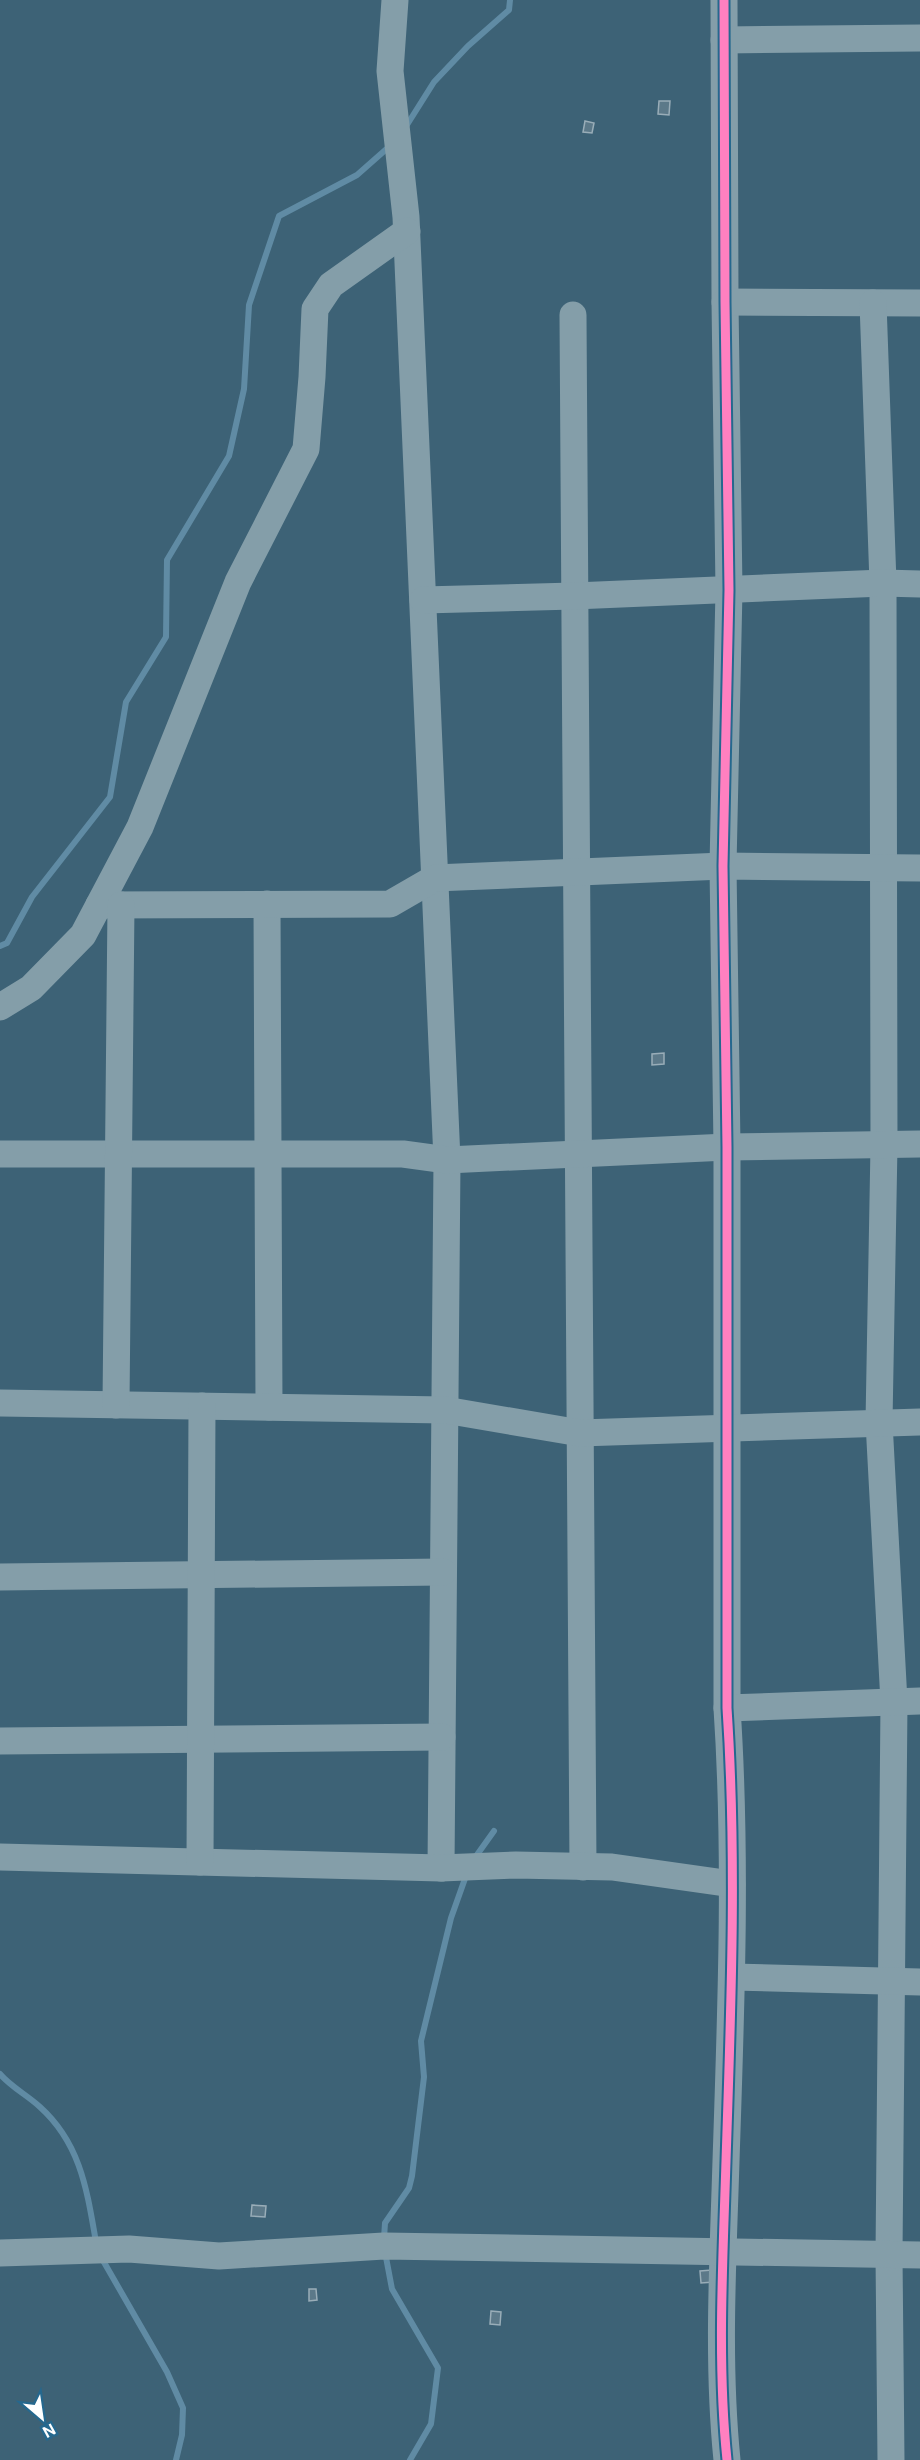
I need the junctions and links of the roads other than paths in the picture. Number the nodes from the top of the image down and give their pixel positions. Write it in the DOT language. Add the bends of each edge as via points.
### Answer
graph roads {
  1 [pos="394,0"];
  2 [pos="724,0"];
  3 [pos="920,38"];
  4 [pos="724,40"];
  5 [pos="407,231"];
  6 [pos="725,302"];
  7 [pos="873,303"];
  8 [pos="920,303"];
  9 [pos="573,315"];
  10 [pos="883,583"];
  11 [pos="920,584"];
  12 [pos="729,590"];
  13 [pos="574,596"];
  14 [pos="423,600"];
  15 [pos="723,866"];
  16 [pos="883,867"];
  17 [pos="920,868"];
  18 [pos="576,872"];
  19 [pos="435,878"];
  20 [pos="267,904"];
  21 [pos="110,905"];
  22 [pos="0,1007"];
  23 [pos="920,1144"];
  24 [pos="884,1145"];
  25 [pos="727,1148"];
  26 [pos="0,1154"];
  27 [pos="118,1154"];
  28 [pos="268,1154"];
  29 [pos="578,1154"];
  30 [pos="447,1160"];
  31 [pos="0,1403"];
  32 [pos="116,1405"];
  33 [pos="202,1406"];
  34 [pos="269,1407"];
  35 [pos="445,1410"];
  36 [pos="879,1422"];
  37 [pos="920,1422"];
  38 [pos="728,1428"];
  39 [pos="580,1433"];
  40 [pos="443,1572"];
  41 [pos="201,1574"];
  42 [pos="0,1577"];
  43 [pos="907,1702"];
  44 [pos="727,1708"];
  45 [pos="442,1737"];
  46 [pos="201,1739"];
  47 [pos="0,1741"];
  48 [pos="0,1857"];
  49 [pos="200,1862"];
  50 [pos="583,1867"];
  51 [pos="441,1868"];
  52 [pos="732,1884"];
  53 [pos="732,1977"];
  54 [pos="893,1982"];
  55 [pos="920,1982"];
  56 [pos="723,2252"];
  57 [pos="0,2253"];
  58 [pos="889,2255"];
  59 [pos="920,2255"];
  60 [pos="727,2460"];
  61 [pos="891,2460"];
  1 -- 5 [label="street" via="390,72"];
  2 -- 4 [label="street"];
  3 -- 4 [label="street"];
  4 -- 6 [label="street"];
  5 -- 14 [label="street"];
  5 -- 21 [label="street" via="331,285 315,309 306,448 238,582"];
  6 -- 7 [label="street"];
  6 -- 12 [label="street"];
  7 -- 8 [label="street"];
  7 -- 10 [label="street"];
  9 -- 13 [label="street"];
  10 -- 11 [label="street"];
  10 -- 12 [label="street"];
  10 -- 16 [label="street"];
  12 -- 13 [label="street"];
  12 -- 15 [label="street"];
  13 -- 14 [label="street"];
  13 -- 18 [label="street"];
  14 -- 19 [label="street"];
  15 -- 16 [label="street"];
  15 -- 18 [label="street"];
  15 -- 25 [label="street"];
  16 -- 17 [label="street"];
  16 -- 24 [label="street"];
  18 -- 19 [label="street"];
  18 -- 29 [label="street"];
  19 -- 20 [label="street" via="390,904"];
  19 -- 30 [label="street"];
  20 -- 21 [label="street"];
  20 -- 28 [label="street"];
  21 -- 22 [label="street" via="31,988"];
  21 -- 27 [label="street"];
  23 -- 24 [label="street"];
  24 -- 25 [label="street"];
  24 -- 36 [label="street"];
  25 -- 29 [label="street"];
  25 -- 38 [label="street"];
  26 -- 27 [label="street"];
  27 -- 28 [label="street"];
  27 -- 32 [label="street"];
  28 -- 30 [label="street" via="403,1154"];
  28 -- 34 [label="street"];
  29 -- 30 [label="street"];
  29 -- 39 [label="street"];
  30 -- 35 [label="street"];
  31 -- 32 [label="street"];
  32 -- 33 [label="street"];
  33 -- 34 [label="street"];
  33 -- 41 [label="street"];
  34 -- 35 [label="street"];
  35 -- 39 [label="street"];
  35 -- 40 [label="street"];
  36 -- 37 [label="street"];
  36 -- 38 [label="street"];
  36 -- 43 [label="street"];
  38 -- 39 [label="street"];
  38 -- 44 [label="street"];
  39 -- 50 [label="street"];
  40 -- 41 [label="street"];
  40 -- 45 [label="street"];
  41 -- 42 [label="street"];
  41 -- 46 [label="street"];
  43 -- 44 [label="street"];
  43 -- 54 [label="street"];
  44 -- 52 [label="street"];
  45 -- 46 [label="street"];
  45 -- 51 [label="street"];
  46 -- 47 [label="street"];
  46 -- 49 [label="street"];
  48 -- 49 [label="street"];
  49 -- 51 [label="street"];
  50 -- 51 [label="street"];
  50 -- 52 [label="street" via="612,1867"];
  52 -- 53 [label="street"];
  53 -- 54 [label="street"];
  53 -- 56 [label="street"];
  54 -- 55 [label="street"];
  54 -- 58 [label="street"];
  56 -- 57 [label="street" via="384,2246 219,2256 129,2249"];
  56 -- 58 [label="street"];
  56 -- 60 [label="street" via="723,2423"];
  58 -- 59 [label="street"];
  58 -- 61 [label="street"];
}
